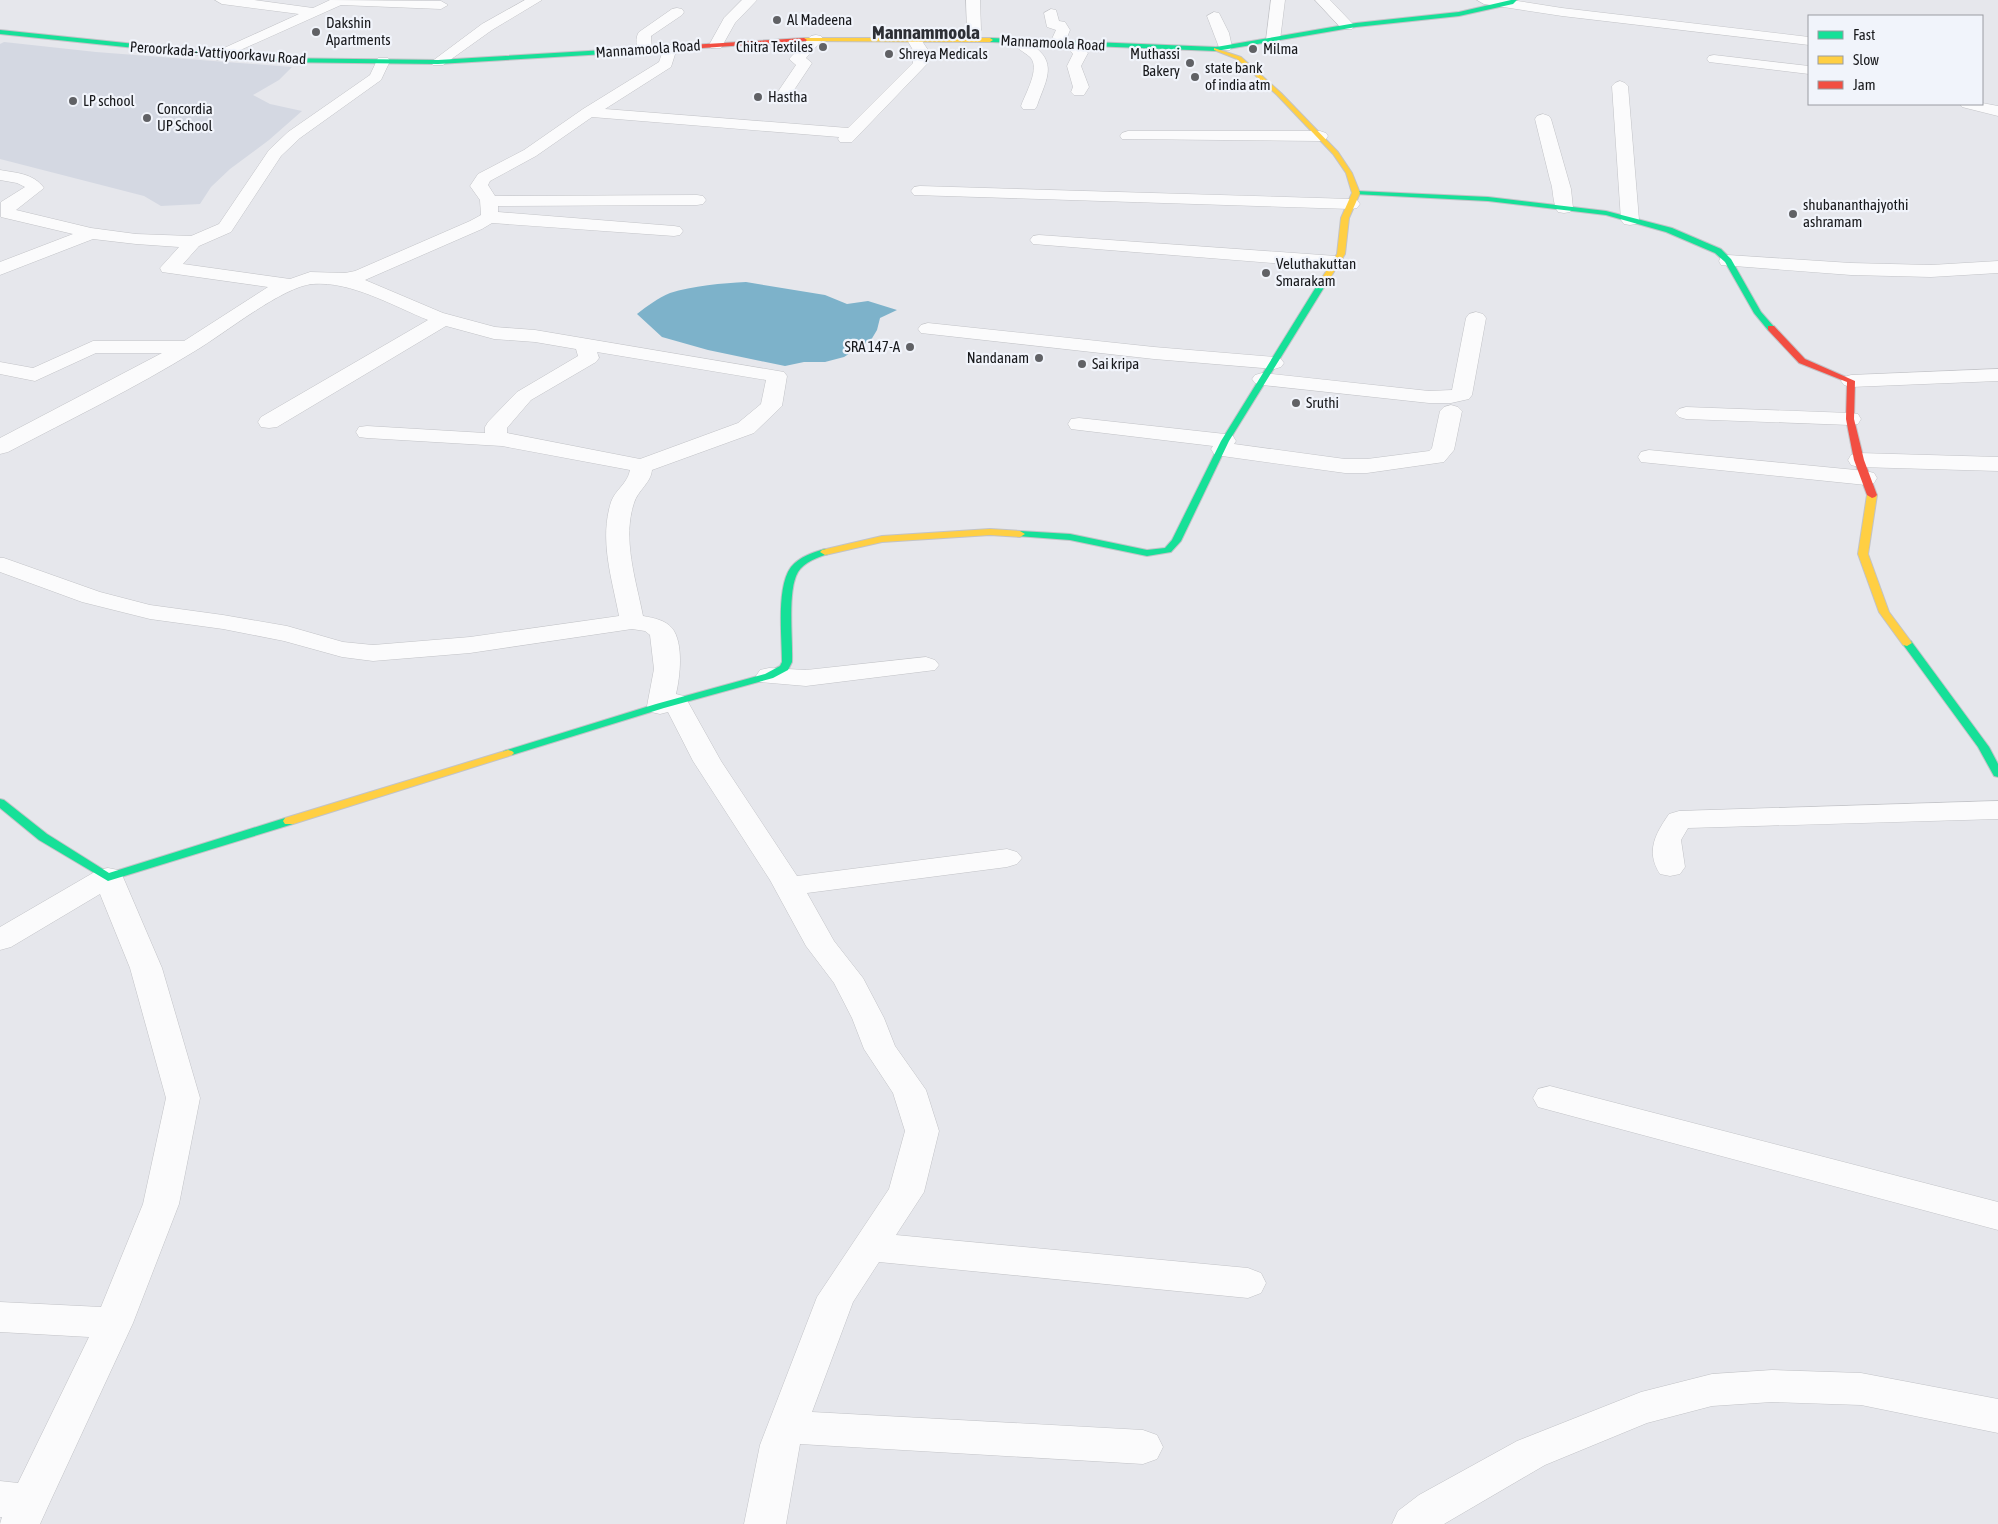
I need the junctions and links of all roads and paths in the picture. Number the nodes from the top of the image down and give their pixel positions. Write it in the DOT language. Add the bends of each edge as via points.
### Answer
graph roads {
  1 [pos="222,0"];
  2 [pos="534,0"];
  3 [pos="750,0"];
  4 [pos="973,0"];
  5 [pos="1278,0"];
  6 [pos="1322,0"];
  7 [pos="1484,0"];
  8 [pos="339,1"];
  9 [pos="1513,1"];
  10 [pos="441,5"];
  11 [pos="315,12"];
  12 [pos="677,12"];
  13 [pos="1051,13"];
  14 [pos="1214,16"];
  15 [pos="1347,26"];
  16 [pos="0,32"];
  17 [pos="914,38"];
  18 [pos="816,39"];
  19 [pos="971,39"];
  20 [pos="1273,40"];
  21 [pos="1808,41"];
  22 [pos="1019,42"];
  23 [pos="1061,44"];
  24 [pos="716,45"];
  25 [pos="670,48"];
  26 [pos="1221,48"];
  27 [pos="645,50"];
  28 [pos="218,56"];
  29 [pos="1714,58"];
  30 [pos="383,61"];
  31 [pos="438,62"];
  32 [pos="1808,70"];
  33 [pos="1620,86"];
  34 [pos="1079,92"];
  35 [pos="783,96"];
  36 [pos="1972,105"];
  37 [pos="1029,106"];
  38 [pos="1998,111"];
  39 [pos="589,112"];
  40 [pos="1542,119"];
  41 [pos="1128,136"];
  42 [pos="1320,136"];
  43 [pos="0,175"];
  44 [pos="920,190"];
  45 [pos="1354,199"];
  46 [pos="697,200"];
  47 [pos="1564,208"];
  48 [pos="489,209"];
  49 [pos="3,214"];
  50 [pos="1630,220"];
  51 [pos="674,231"];
  52 [pos="91,233"];
  53 [pos="1039,240"];
  54 [pos="193,242"];
  55 [pos="1728,261"];
  56 [pos="1336,262"];
  57 [pos="1998,268"];
  58 [pos="0,269"];
  59 [pos="345,279"];
  60 [pos="288,284"];
  61 [pos="1476,318"];
  62 [pos="444,319"];
  63 [pos="928,329"];
  64 [pos="584,344"];
  65 [pos="188,347"];
  66 [pos="0,368"];
  67 [pos="1268,371"];
  68 [pos="1998,375"];
  69 [pos="1851,381"];
  70 [pos="1451,411"];
  71 [pos="1686,413"];
  72 [pos="1850,419"];
  73 [pos="270,422"];
  74 [pos="1079,424"];
  75 [pos="367,432"];
  76 [pos="502,440"];
  77 [pos="1224,445"];
  78 [pos="0,447"];
  79 [pos="1649,457"];
  80 [pos="1998,464"];
  81 [pos="641,466"];
  82 [pos="1863,469"];
  83 [pos="0,565"];
  84 [pos="632,622"];
  85 [pos="926,665"];
  86 [pos="769,676"];
  87 [pos="667,704"];
  88 [pos="1998,774"];
  89 [pos="0,802"];
  90 [pos="1998,810"];
  91 [pos="1007,858"];
  92 [pos="1670,868"];
  93 [pos="108,877"];
  94 [pos="788,886"];
  95 [pos="0,940"];
  96 [pos="1550,1098"];
  97 [pos="1998,1216"];
  98 [pos="869,1247"];
  99 [pos="1248,1283"];
  100 [pos="0,1317"];
  101 [pos="114,1324"];
  102 [pos="1998,1416"];
  103 [pos="787,1427"];
  104 [pos="1143,1447"];
  105 [pos="16,1508"];
  106 [pos="765,1524"];
  107 [pos="1413,1524"];
  1 -- 11 [label="street"];
  2 -- 31 [label="street"];
  3 -- 24 [label="street" via="729,21"];
  4 -- 19 [label="street" via="974,30"];
  5 -- 20 [label="street"];
  6 -- 15 [label="street"];
  7 -- 9 [label="street"];
  8 -- 10 [label="street"];
  8 -- 11 [label="street"];
  9 -- 15 [label="street, Mannamoola Road" via="1458,14"];
  9 -- 21 [label="street" via="1562,12"];
  11 -- 28 [label="street"];
  12 -- 27 [label="street" via="644,35"];
  13 -- 23 [label="street" via="1052,24 1060,25 1063,30"];
  14 -- 26 [label="street" via="1222,33"];
  15 -- 20 [label="street, Mannamoola Road"];
  16 -- 28 [label="street, Peroorkada-Vattiyoorkavu Road"];
  17 -- 18 [label="street, Mannamoola Road"];
  17 -- 19 [label="street, Mannamoola Road"];
  17 -- 39 [label="street" via="922,54 920,64 849,136"];
  18 -- 24 [label="street, Mannamoola Road"];
  18 -- 35 [label="street" via="796,59 806,63"];
  19 -- 22 [label="street, Mannamoola Road"];
  20 -- 26 [label="street, Mannamoola Road"];
  22 -- 23 [label="street, Mannamoola Road"];
  22 -- 37 [label="street" via="1040,60 1037,86"];
  23 -- 26 [label="street, Mannamoola Road"];
  23 -- 34 [label="street" via="1074,46 1081,53 1074,66 1081,87"];
  24 -- 25 [label="street, Mannamoola Road"];
  25 -- 27 [label="street, Mannamoola Road"];
  25 -- 39 [label="street" via="666,64"];
  26 -- 42 [label="street" via="1239,58"];
  27 -- 31 [label="street, Mannamoola Road"];
  28 -- 30 [label="street, Peroorkada-Vattiyoorkavu Road"];
  29 -- 32 [label="street"];
  30 -- 31 [label="street, Peroorkada-Vattiyoorkavu Road"];
  30 -- 54 [label="street" via="376,77 294,135 275,153 225,228"];
  33 -- 50 [label="street"];
  36 -- 38 [label="street"];
  39 -- 48 [label="street" via="530,153 484,178 478,186 484,190"];
  40 -- 47 [label="street" via="1562,189"];
  41 -- 42 [label="street"];
  42 -- 45 [label="street" via="1344,163"];
  43 -- 49 [label="street" via="25,180 35,188 11,202"];
  44 -- 45 [label="street"];
  45 -- 47 [label="street" via="1488,199"];
  45 -- 56 [label="street" via="1345,218 1341,254"];
  46 -- 48 [label="street"];
  47 -- 50 [label="street" via="1606,213"];
  48 -- 51 [label="street"];
  48 -- 59 [label="street" via="364,274"];
  49 -- 52 [label="street"];
  50 -- 55 [label="street" via="1669,230 1718,251"];
  52 -- 54 [label="street"];
  52 -- 58 [label="street"];
  53 -- 56 [label="street"];
  54 -- 60 [label="street" via="170,268"];
  55 -- 57 [label="street" via="1851,269 1931,271"];
  55 -- 69 [label="street" via="1758,313 1802,361"];
  56 -- 67 [label="street"];
  59 -- 60 [label="street" via="310,278"];
  59 -- 62 [label="street"];
  60 -- 65 [label="street"];
  61 -- 67 [label="street" via="1462,395 1429,397"];
  62 -- 64 [label="street" via="494,333"];
  62 -- 73 [label="street"];
  63 -- 67 [label="street" via="1154,353"];
  64 -- 76 [label="street" via="589,358 524,396 496,427 496,435"];
  64 -- 81 [label="street" via="777,376 772,406 746,428"];
  65 -- 66 [label="street" via="93,347 35,374"];
  65 -- 78 [label="street" via="105,394"];
  67 -- 77 [label="street"];
  68 -- 69 [label="street"];
  69 -- 72 [label="street"];
  70 -- 77 [label="street" via="1443,450 1436,458 1345,466"];
  71 -- 72 [label="street"];
  72 -- 82 [label="street"];
  74 -- 77 [label="street"];
  75 -- 76 [label="street"];
  76 -- 81 [label="street"];
  77 -- 86 [label="street" via="1176,542 1168,550 1147,553 1070,537 990,532 882,539 814,555 793,571 789,586 787,662 784,668"];
  79 -- 82 [label="street"];
  80 -- 82 [label="street"];
  81 -- 84 [label="street" via="640,477 623,500 618,520 617,541"];
  82 -- 88 [label="street" via="1873,497 1863,554 1884,612 1983,747"];
  83 -- 84 [label="street" via="91,597 150,612 223,622 373,653 470,645"];
  84 -- 87 [label="street" via="652,625 662,632 668,656"];
  85 -- 86 [label="street" via="806,678"];
  86 -- 87 [label="street"];
  87 -- 93 [label="street"];
  87 -- 94 [label="street" via="692,729 707,762"];
  89 -- 93 [label="street" via="43,837"];
  90 -- 92 [label="street" via="1678,820 1667,840"];
  91 -- 94 [label="street"];
  93 -- 95 [label="street"];
  93 -- 101 [label="street" via="146,968 183,1098 161,1204"];
  94 -- 98 [label="street" via="821,946 847,978 880,1049 909,1090 922,1131 906,1192"];
  96 -- 97 [label="street"];
  98 -- 99 [label="street"];
  98 -- 103 [label="street" via="836,1297"];
  100 -- 101 [label="street"];
  101 -- 105 [label="street"];
  102 -- 107 [label="street" via="1861,1389 1772,1386 1712,1390 1640,1408 1531,1454 1434,1508"];
  103 -- 104 [label="street"];
  103 -- 106 [label="street" via="780,1445"];
}
